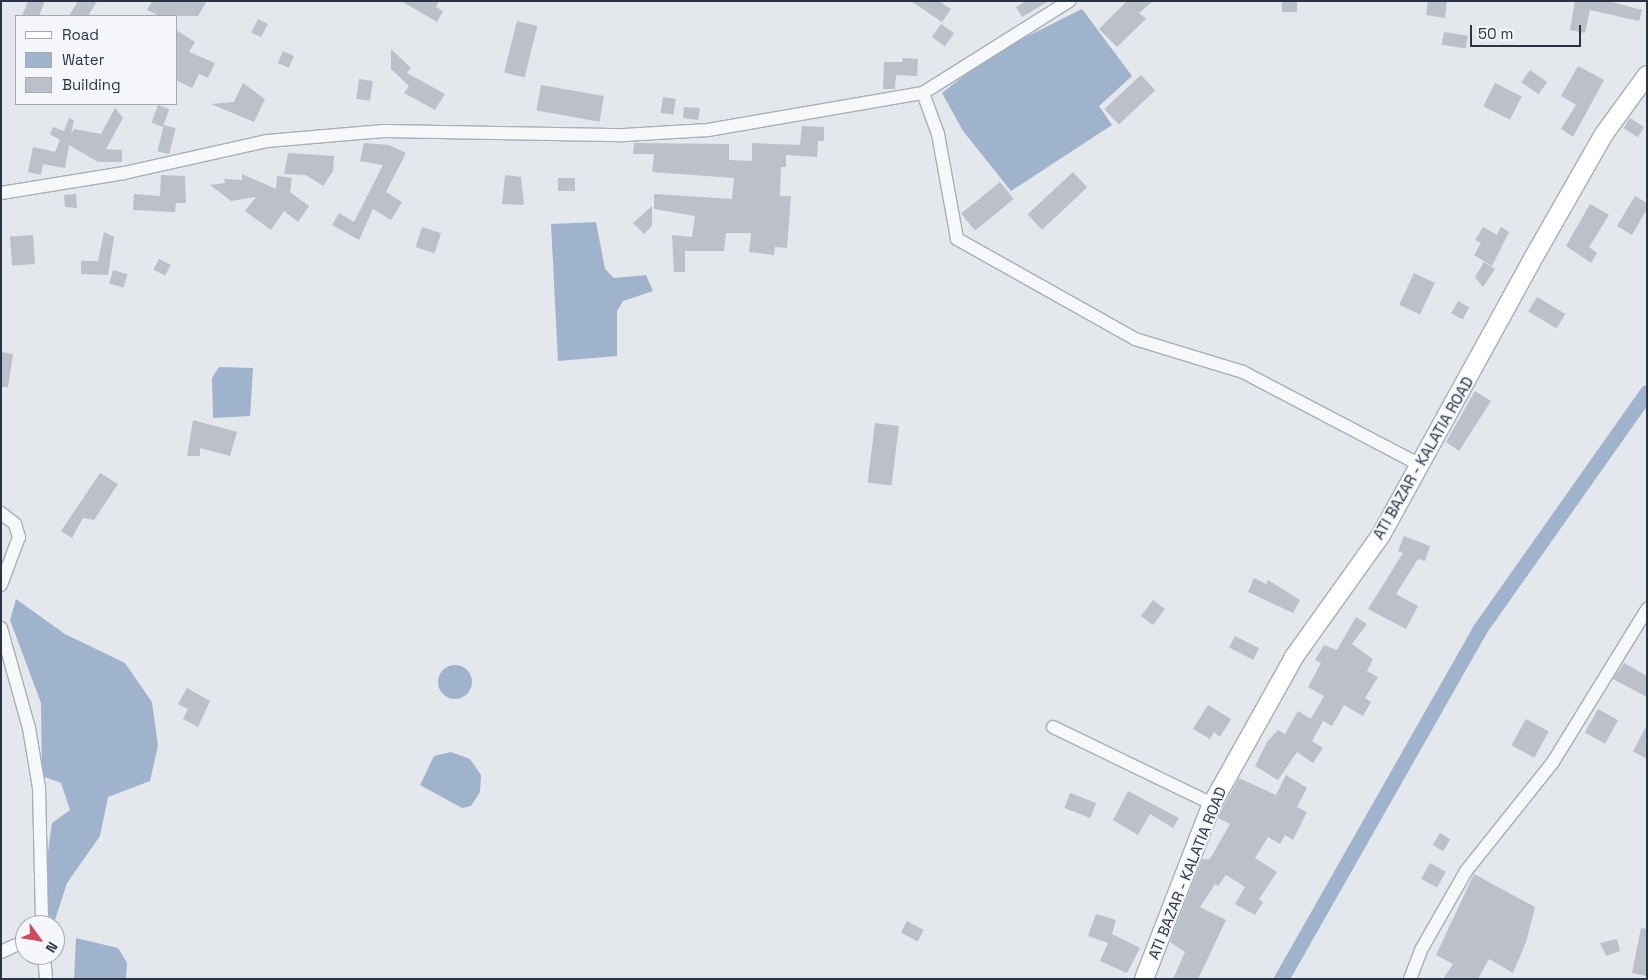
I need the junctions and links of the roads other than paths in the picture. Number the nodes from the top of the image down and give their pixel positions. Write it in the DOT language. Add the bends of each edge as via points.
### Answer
graph roads {
  1 [pos="1069,1"];
  2 [pos="1647,75"];
  3 [pos="924,93"];
  4 [pos="1,193"];
  5 [pos="1422,466"];
  6 [pos="1,513"];
  7 [pos="1,585"];
  8 [pos="1647,609"];
  9 [pos="1,628"];
  10 [pos="1053,726"];
  11 [pos="1212,804"];
  12 [pos="42,915"];
  13 [pos="15,946"];
  14 [pos="1,952"];
  15 [pos="45,965"];
  16 [pos="46,979"];
  17 [pos="1144,979"];
  18 [pos="1410,979"];
  1 -- 3 [label="street"];
  2 -- 5 [label="main road, ATI BAZAR - KALATIA ROAD" via="1604,134"];
  3 -- 4 [label="street" via="708,130 624,135 384,131 267,141 124,173"];
  3 -- 5 [label="street" via="938,134 957,239 1135,339 1243,372"];
  5 -- 11 [label="main road, ATI BAZAR - KALATIA ROAD" via="1381,535 1294,657"];
  6 -- 7 [label="street" via="15,524 19,537"];
  8 -- 18 [label="street" via="1553,762 1466,871 1421,950"];
  9 -- 12 [label="street" via="29,728 39,788"];
  10 -- 11 [label="street"];
  11 -- 17 [label="main road, ATI BAZAR - KALATIA ROAD"];
  13 -- 14 [label="street"];
  15 -- 16 [label="street"];
}
